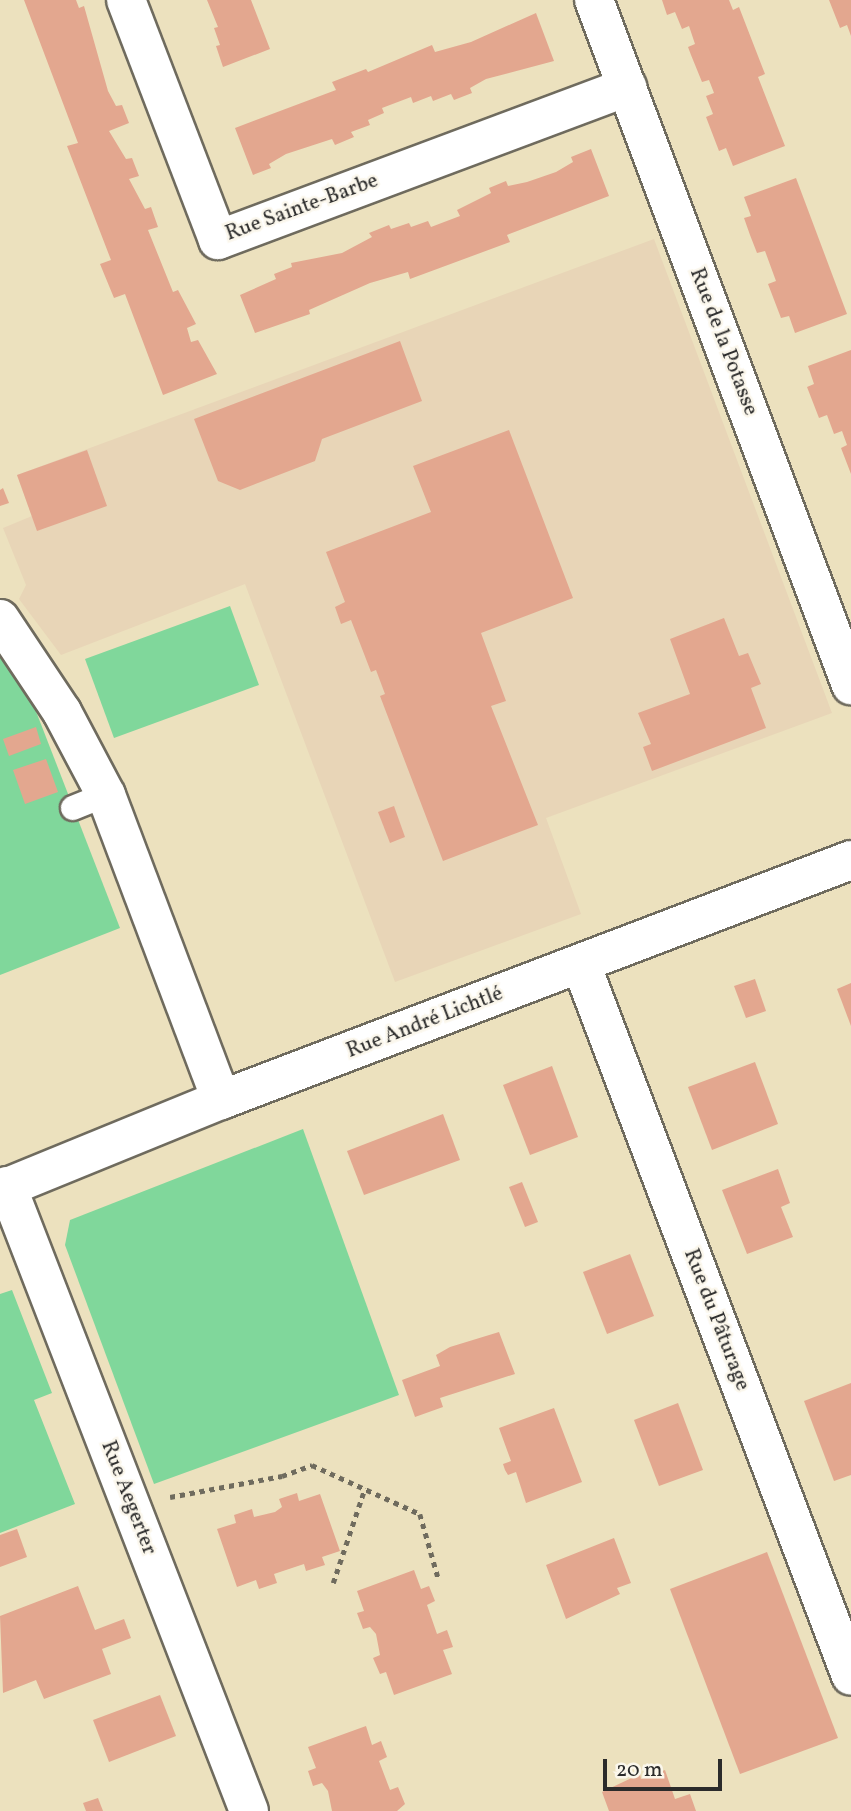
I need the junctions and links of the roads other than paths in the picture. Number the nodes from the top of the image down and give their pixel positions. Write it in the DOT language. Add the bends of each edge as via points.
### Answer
graph roads {
  1 [pos="126,0"];
  2 [pos="594,0"];
  3 [pos="627,87"];
  4 [pos="0,619"];
  5 [pos="851,685"];
  6 [pos="851,860"];
  7 [pos="581,964"];
  8 [pos="221,1100"];
  9 [pos="4,1188"];
  10 [pos="851,1676"];
  11 [pos="249,1811"];
  1 -- 3 [label="street, Rue Sainte-Barbe" via="218,240"];
  2 -- 3 [label="street, Rue de la Potasse"];
  3 -- 5 [label="street, Rue de la Potasse"];
  4 -- 8 [label="street" via="62,712 90,801"];
  6 -- 7 [label="street, Rue André Lichtlé"];
  7 -- 8 [label="street, Rue André Lichtlé"];
  7 -- 10 [label="street, Rue du Pâturage"];
  8 -- 9 [label="street, Rue André Lichtlé"];
  9 -- 11 [label="street, Rue Aegerter"];
}
